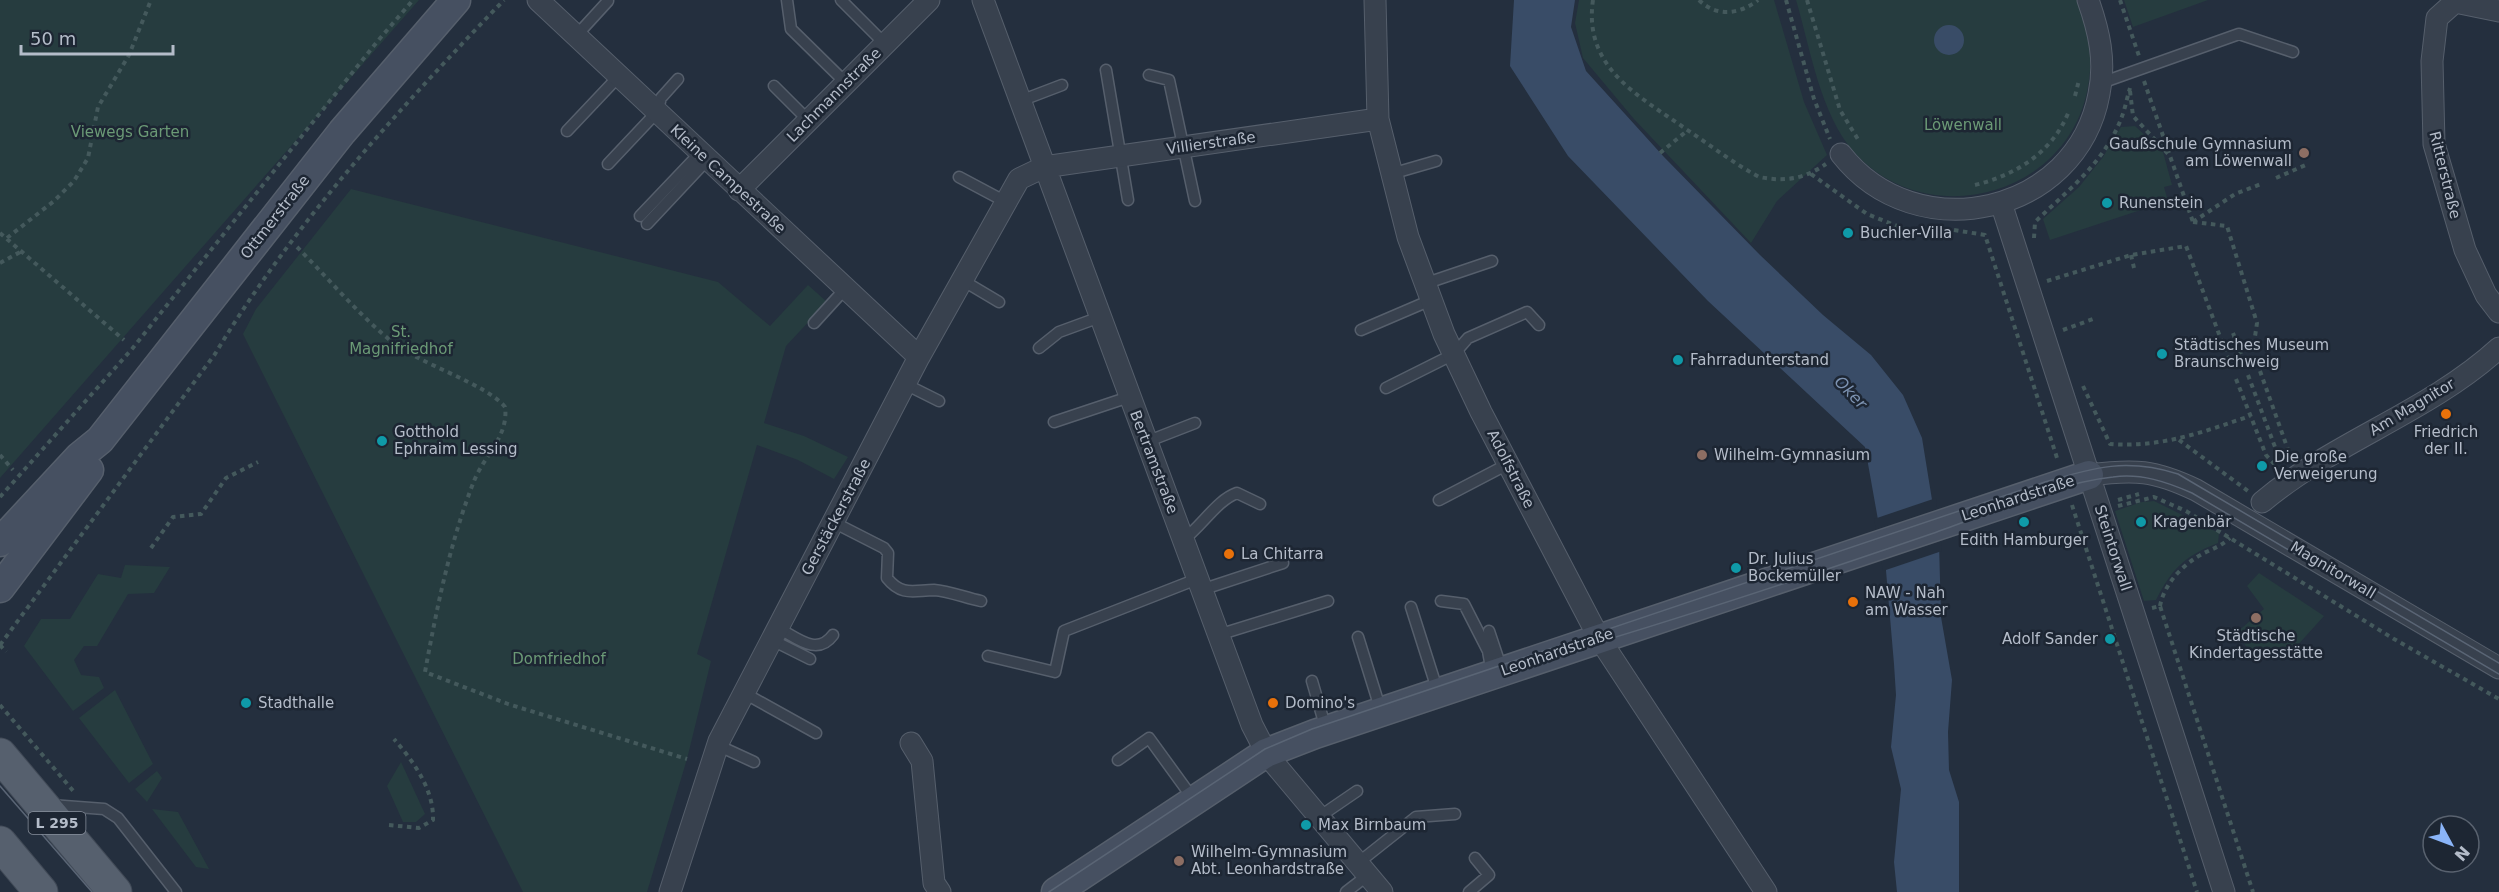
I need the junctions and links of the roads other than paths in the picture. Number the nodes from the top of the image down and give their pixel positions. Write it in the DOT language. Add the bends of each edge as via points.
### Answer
graph roads {
  1 [pos="456,0"];
  2 [pos="538,0"];
  3 [pos="788,0"];
  4 [pos="841,0"];
  5 [pos="929,0"];
  6 [pos="983,0"];
  7 [pos="1375,0"];
  8 [pos="2088,0"];
  9 [pos="608,1"];
  10 [pos="2455,1"];
  11 [pos="2499,11"];
  12 [pos="576,36"];
  13 [pos="885,44"];
  14 [pos="2293,52"];
  15 [pos="1106,70"];
  16 [pos="1149,75"];
  17 [pos="619,76"];
  18 [pos="678,79"];
  19 [pos="846,83"];
  20 [pos="2101,83"];
  21 [pos="1062,85"];
  22 [pos="774,86"];
  23 [pos="1020,101"];
  24 [pos="657,112"];
  25 [pos="1378,119"];
  26 [pos="808,120"];
  27 [pos="567,132"];
  28 [pos="1184,147"];
  29 [pos="1841,154"];
  30 [pos="704,156"];
  31 [pos="1122,156"];
  32 [pos="1436,161"];
  33 [pos="608,164"];
  34 [pos="1044,167"];
  35 [pos="1391,174"];
  36 [pos="959,177"];
  37 [pos="739,190"];
  38 [pos="1128,200"];
  39 [pos="1195,201"];
  40 [pos="1006,202"];
  41 [pos="2001,203"];
  42 [pos="643,220"];
  43 [pos="1492,261"];
  44 [pos="962,280"];
  45 [pos="845,289"];
  46 [pos="1428,292"];
  47 [pos="999,302"];
  48 [pos="2499,312"];
  49 [pos="1100,317"];
  50 [pos="814,322"];
  51 [pos="1539,325"];
  52 [pos="1361,330"];
  53 [pos="1039,348"];
  54 [pos="2497,352"];
  55 [pos="1454,354"];
  56 [pos="919,357"];
  57 [pos="905,384"];
  58 [pos="1386,388"];
  59 [pos="1129,397"];
  60 [pos="939,401"];
  61 [pos="1054,422"];
  62 [pos="1194,423"];
  63 [pos="100,440"];
  64 [pos="1146,442"];
  65 [pos="1508,465"];
  66 [pos="2089,475"];
  67 [pos="1438,500"];
  68 [pos="2262,502"];
  69 [pos="1260,504"];
  70 [pos="833,522"];
  71 [pos="1183,540"];
  72 [pos="0,542"];
  73 [pos="1283,563"];
  74 [pos="1199,585"];
  75 [pos="0,588"];
  76 [pos="981,601"];
  77 [pos="1328,601"];
  78 [pos="1441,601"];
  79 [pos="1411,607"];
  80 [pos="1489,631"];
  81 [pos="775,634"];
  82 [pos="833,635"];
  83 [pos="1218,635"];
  84 [pos="1358,637"];
  85 [pos="1599,638"];
  86 [pos="988,656"];
  87 [pos="810,659"];
  88 [pos="2499,668"];
  89 [pos="1497,672"];
  90 [pos="1312,681"];
  91 [pos="1438,692"];
  92 [pos="744,693"];
  93 [pos="1382,711"];
  94 [pos="1326,730"];
  95 [pos="816,733"];
  96 [pos="911,743"];
  97 [pos="717,745"];
  98 [pos="1266,753"];
  99 [pos="0,755"];
  100 [pos="1118,760"];
  101 [pos="754,762"];
  102 [pos="1358,791"];
  103 [pos="1194,800"];
  104 [pos="41,804"];
  105 [pos="1455,814"];
  106 [pos="1319,817"];
  107 [pos="0,843"];
  108 [pos="1475,858"];
  109 [pos="1363,869"];
  110 [pos="41,892"];
  111 [pos="115,892"];
  112 [pos="177,892"];
  113 [pos="670,892"];
  114 [pos="940,892"];
  115 [pos="1056,892"];
  116 [pos="1346,892"];
  117 [pos="1382,892"];
  118 [pos="1469,892"];
  119 [pos="1766,892"];
  120 [pos="2224,892"];
  1 -- 63 [label="street, Ottmerstraße" via="349,124"];
  2 -- 12 [label="street, Kleine Campestraße"];
  3 -- 19 [label="lane" via="791,29"];
  4 -- 13 [label="lane"];
  5 -- 13 [label="street, Lachmannstraße"];
  6 -- 23 [label="street, Bertramstraße"];
  7 -- 25 [label="street, Adolfstraße"];
  8 -- 20 [label="street" via="2102,51"];
  9 -- 12 [label="lane"];
  10 -- 11 [label="street"];
  10 -- 48 [label="street, Ritterstraße" via="2437,18 2432,72 2434,144 2465,250 2486,295"];
  12 -- 17 [label="street, Kleine Campestraße"];
  13 -- 19 [label="street, Lachmannstraße"];
  14 -- 20 [label="lane" via="2239,34"];
  15 -- 31 [label="lane"];
  16 -- 28 [label="lane" via="1169,80"];
  17 -- 24 [label="street, Kleine Campestraße"];
  17 -- 27 [label="lane"];
  18 -- 24 [label="lane" via="661,98"];
  19 -- 26 [label="street, Lachmannstraße"];
  20 -- 41 [label="street" via="2093,116 2072,154 2040,184"];
  21 -- 23 [label="lane"];
  22 -- 26 [label="lane"];
  23 -- 34 [label="street, Bertramstraße"];
  24 -- 30 [label="street, Kleine Campestraße"];
  24 -- 33 [label="lane"];
  25 -- 28 [label="street, Villierstraße"];
  25 -- 35 [label="street, Adolfstraße"];
  26 -- 37 [label="street, Lachmannstraße"];
  28 -- 31 [label="street, Villierstraße"];
  28 -- 39 [label="lane"];
  29 -- 41 [label="street" via="1876,186 1915,205 1959,211"];
  30 -- 37 [label="street, Kleine Campestraße"];
  30 -- 42 [label="lane"];
  31 -- 34 [label="street, Villierstraße"];
  31 -- 38 [label="lane"];
  32 -- 35 [label="lane"];
  34 -- 40 [label="street, Gerstäckerstraße" via="1018,179"];
  34 -- 49 [label="street, Bertramstraße"];
  35 -- 46 [label="street, Adolfstraße"];
  36 -- 40 [label="lane"];
  37 -- 45 [label="street, Kleine Campestraße"];
  40 -- 44 [label="street, Gerstäckerstraße"];
  41 -- 66 [label="street, Steintorwall"];
  43 -- 46 [label="lane"];
  44 -- 47 [label="lane"];
  44 -- 56 [label="street, Gerstäckerstraße"];
  45 -- 50 [label="lane"];
  45 -- 56 [label="street, Kleine Campestraße"];
  46 -- 52 [label="lane"];
  46 -- 55 [label="street, Adolfstraße"];
  49 -- 53 [label="lane" via="1059,332"];
  49 -- 59 [label="street, Bertramstraße"];
  51 -- 55 [label="lane" via="1527,312 1468,338"];
  54 -- 68 [label="street, Am Magnitor" via="2433,397 2292,478"];
  55 -- 58 [label="lane"];
  55 -- 65 [label="street, Adolfstraße"];
  56 -- 57 [label="street, Gerstäckerstraße"];
  57 -- 60 [label="lane"];
  57 -- 70 [label="street, Gerstäckerstraße"];
  59 -- 61 [label="lane"];
  59 -- 64 [label="street, Bertramstraße"];
  62 -- 64 [label="lane"];
  63 -- 72 [label="street, Ottmerstraße" via="79,457"];
  63 -- 75 [label="street, Ottmerstraße" via="91,467"];
  64 -- 71 [label="street, Bertramstraße"];
  65 -- 67 [label="lane"];
  65 -- 85 [label="street, Adolfstraße"];
  66 -- 85 [label="street, Leonhardstraße"];
  66 -- 88 [label="street, Magnitorwall" via="2128,470 2165,475"];
  66 -- 120 [label="street, Steintorwall" via="2105,507"];
  69 -- 71 [label="lane" via="1237,493 1226,497"];
  70 -- 76 [label="lane" via="888,553 887,578 898,588 916,593 933,590"];
  70 -- 81 [label="street, Gerstäckerstraße"];
  71 -- 74 [label="street, Bertramstraße"];
  73 -- 74 [label="lane"];
  74 -- 83 [label="street, Bertramstraße"];
  74 -- 86 [label="lane" via="1064,631 1055,672"];
  77 -- 83 [label="lane"];
  78 -- 89 [label="lane" via="1464,604"];
  79 -- 91 [label="lane"];
  80 -- 89 [label="lane"];
  81 -- 82 [label="lane" via="812,646 823,645"];
  81 -- 87 [label="lane"];
  81 -- 92 [label="street, Gerstäckerstraße"];
  83 -- 98 [label="street, Bertramstraße"];
  84 -- 93 [label="lane"];
  85 -- 89 [label="street, Leonhardstraße"];
  85 -- 119 [label="street, Adolfstraße"];
  89 -- 91 [label="street, Leonhardstraße"];
  90 -- 94 [label="lane"];
  91 -- 93 [label="street, Leonhardstraße"];
  92 -- 95 [label="lane"];
  92 -- 97 [label="street, Gerstäckerstraße"];
  93 -- 94 [label="street, Leonhardstraße"];
  94 -- 98 [label="street, Leonhardstraße"];
  96 -- 114 [label="street" via="922,761 934,883"];
  97 -- 101 [label="lane"];
  97 -- 113 [label="street, Gerstäckerstraße"];
  98 -- 103 [label="street, Leonhardstraße"];
  98 -- 106 [label="street, Bertramstraße"];
  99 -- 104 [label="main road, L 295"];
  100 -- 103 [label="lane" via="1149,738"];
  102 -- 106 [label="lane"];
  103 -- 115 [label="street, Leonhardstraße"];
  104 -- 111 [label="main road, L 295"];
  104 -- 112 [label="lane" via="104,809 118,818"];
  105 -- 109 [label="lane" via="1416,817"];
  106 -- 109 [label="street, Bertramstraße"];
  107 -- 110 [label="main road"];
  108 -- 118 [label="lane" via="1489,876"];
  109 -- 116 [label="lane"];
  109 -- 117 [label="street, Bertramstraße"];
}
